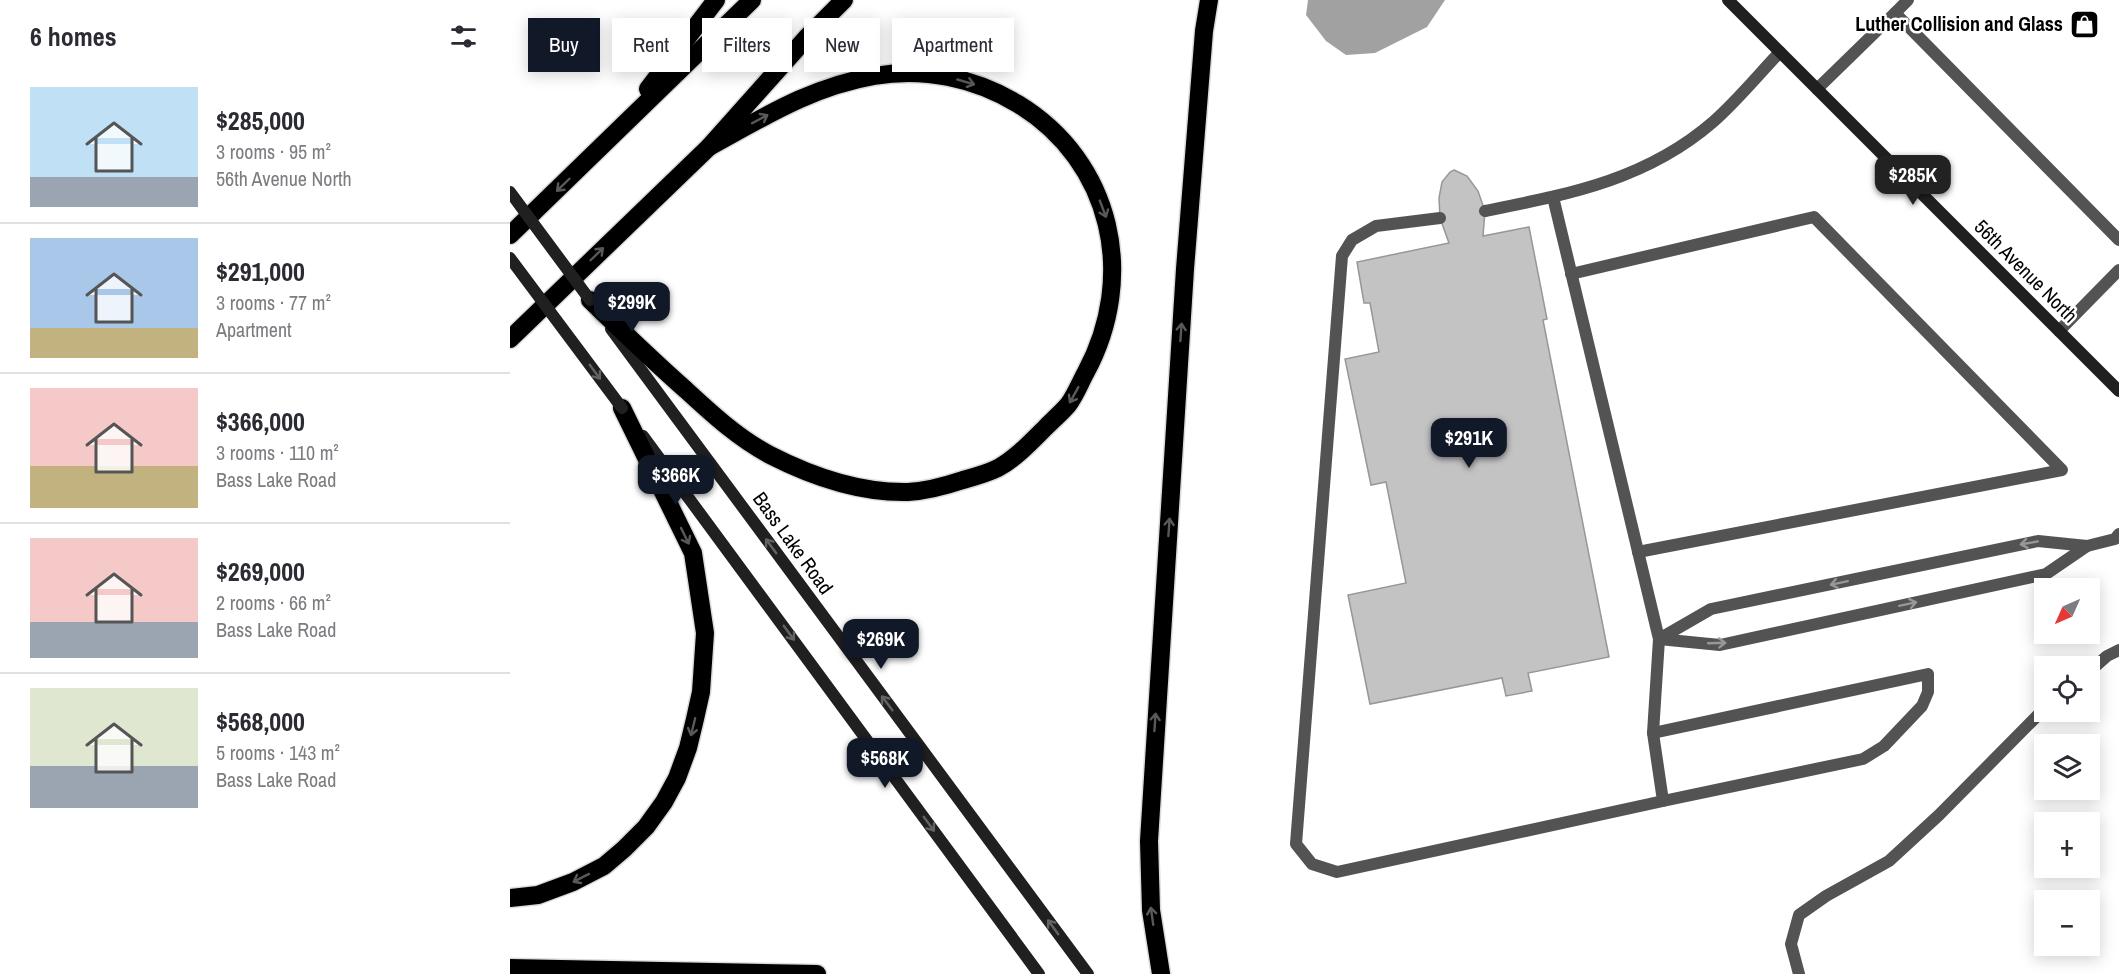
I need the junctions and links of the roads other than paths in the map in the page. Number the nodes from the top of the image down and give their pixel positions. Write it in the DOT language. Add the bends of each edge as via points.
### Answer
graph roads {
  1 [pos="716,0"];
  2 [pos="752,0"];
  3 [pos="844,0"];
  4 [pos="1209,0"];
  5 [pos="1728,0"];
  6 [pos="1908,0"];
  7 [pos="1895,13"];
  8 [pos="1780,52"];
  9 [pos="1818,89"];
  10 [pos="605,145"];
  11 [pos="709,147"];
  12 [pos="510,192"];
  13 [pos="1553,197"];
  14 [pos="1485,211"];
  15 [pos="1440,218"];
  16 [pos="510,235"];
  17 [pos="2119,240"];
  18 [pos="510,258"];
  19 [pos="2119,270"];
  20 [pos="1571,274"];
  21 [pos="590,300"];
  22 [pos="2059,331"];
  23 [pos="510,339"];
  24 [pos="658,377"];
  25 [pos="2119,391"];
  26 [pos="622,408"];
  27 [pos="2119,534"];
  28 [pos="2087,546"];
  29 [pos="1638,552"];
  30 [pos="1659,639"];
  31 [pos="2119,650"];
  32 [pos="2100,662"];
  33 [pos="2034,719"];
  34 [pos="1653,733"];
  35 [pos="1663,801"];
  36 [pos="510,898"];
  37 [pos="510,968"];
  38 [pos="817,974"];
  39 [pos="1040,974"];
  40 [pos="1088,974"];
  41 [pos="1161,974"];
  42 [pos="1799,974"];
  1 -- 10 [label="highway"];
  2 -- 10 [label="highway"];
  3 -- 11 [label="highway"];
  41 -- 4 [label="highway, one-way" via="1149,877 1152,782 1185,269"];
  5 -- 8 [label="main road, 56th Avenue North"];
  6 -- 7 [label="lane"];
  7 -- 9 [label="lane"];
  7 -- 17 [label="lane"];
  8 -- 9 [label="main road, 56th Avenue North"];
  8 -- 13 [label="lane" via="1713,122 1661,159 1603,184"];
  9 -- 22 [label="main road, 56th Avenue North"];
  10 -- 16 [label="highway, one-way"];
  23 -- 11 [label="highway, one-way"];
  11 -- 24 [label="highway, one-way" via="805,95 876,75 938,74 1002,94 1042,120 1061,139 1080,162 1096,193 1108,222 1113,254 1106,323 1098,349 1069,404 1027,446 998,468 938,488 908,492 870,489 835,480 769,454"];
  12 -- 21 [label="main road, bridge"];
  13 -- 14 [label="lane"];
  13 -- 20 [label="lane"];
  15 -- 35 [label="lane" via="1376,226 1352,240 1342,256 1296,844 1312,864 1337,872"];
  18 -- 26 [label="main road, one-way, bridge"];
  19 -- 22 [label="lane"];
  20 -- 29 [label="lane"];
  20 -- 29 [label="lane" via="1814,217 2062,470"];
  21 -- 24 [label="highway"];
  22 -- 25 [label="main road, 56th Avenue North"];
  40 -- 24 [label="main road, Bass Lake Road, one-way"];
  26 -- 36 [label="highway, one-way" via="693,552 705,633 695,719 677,778 664,802 624,849 604,866 573,882 538,895"];
  26 -- 39 [label="main road, one-way"];
  27 -- 28 [label="lane"];
  28 -- 30 [label="lane, one-way" via="2038,541 1711,609"];
  30 -- 28 [label="lane, one-way" via="1720,645 2046,574"];
  29 -- 30 [label="lane"];
  30 -- 34 [label="lane"];
  31 -- 32 [label="lane"];
  33 -- 42 [label="lane" via="1889,861 1799,915 1791,944"];
  34 -- 35 [label="lane"];
  34 -- 35 [label="lane" via="1928,674 1928,692 1922,706 1884,747 1863,759"];
  37 -- 38 [label="highway"];
}
